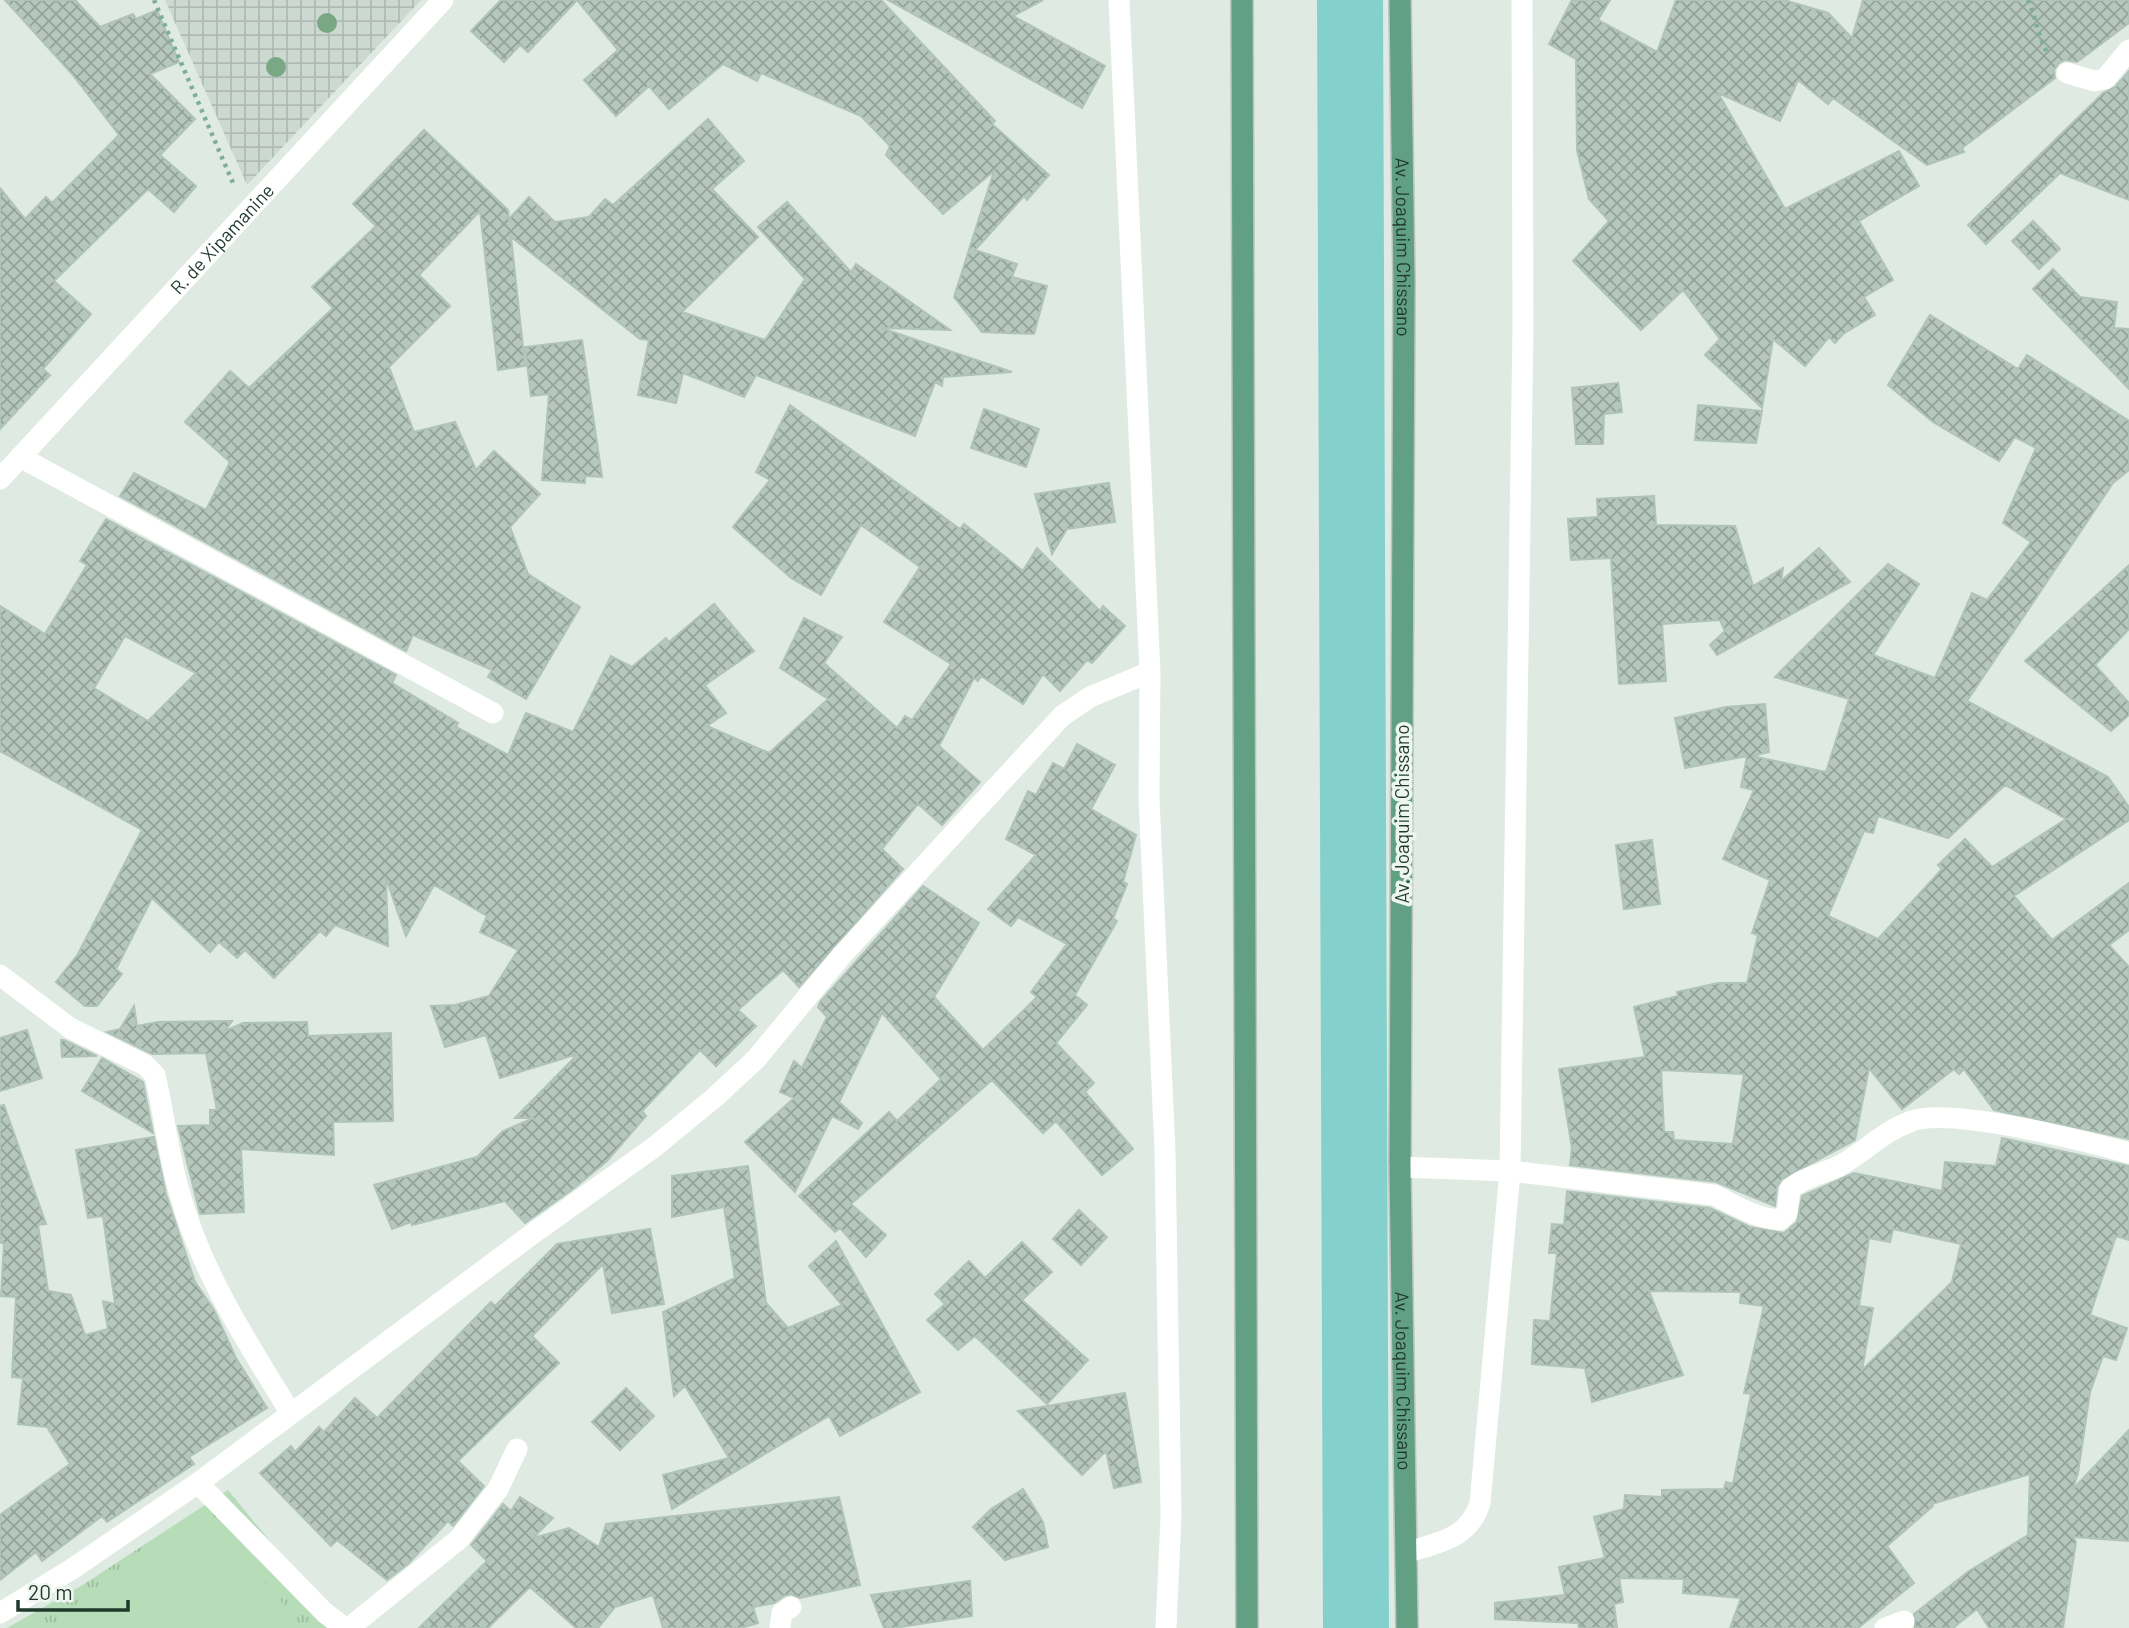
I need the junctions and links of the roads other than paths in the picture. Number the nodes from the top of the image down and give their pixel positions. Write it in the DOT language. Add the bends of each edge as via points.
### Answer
graph roads {
  1 [pos="443,0"];
  2 [pos="1119,0"];
  3 [pos="1242,0"];
  4 [pos="1399,0"];
  5 [pos="1522,0"];
  6 [pos="2129,50"];
  7 [pos="2067,73"];
  8 [pos="20,457"];
  9 [pos="0,479"];
  10 [pos="1150,672"];
  11 [pos="493,713"];
  12 [pos="0,975"];
  13 [pos="2129,1153"];
  14 [pos="1400,1167"];
  15 [pos="1510,1171"];
  16 [pos="290,1412"];
  17 [pos="517,1448"];
  18 [pos="198,1483"];
  19 [pos="1408,1552"];
  20 [pos="791,1607"];
  21 [pos="0,1613"];
  22 [pos="347,1628"];
  23 [pos="780,1628"];
  24 [pos="1166,1628"];
  25 [pos="1247,1628"];
  26 [pos="1407,1628"];
  1 -- 8 [label="street, R. de Xipamanine"];
  2 -- 10 [label="street"];
  3 -- 25 [label="main road"];
  4 -- 14 [label="main road, Av. Joaquim Chissano" via="1404,283"];
  5 -- 15 [label="street" via="1523,329"];
  6 -- 7 [label="street" via="2105,79 2094,81"];
  8 -- 9 [label="street, R. de Xipamanine"];
  8 -- 11 [label="street"];
  10 -- 16 [label="street" via="1090,697 1062,716 842,955 756,1059 714,1098 653,1148"];
  10 -- 24 [label="street" via="1149,798 1164,1151 1171,1489"];
  12 -- 16 [label="street" via="70,1028 145,1065 155,1075 192,1232 230,1316"];
  13 -- 15 [label="street" via="1931,1116 1896,1127 1838,1166 1796,1183 1790,1189 1787,1213 1780,1220 1754,1215 1714,1195"];
  14 -- 15 [label="street"];
  14 -- 19 [label="main road, Av. Joaquim Chissano"];
  15 -- 19 [label="street" via="1480,1503 1472,1523 1455,1538"];
  16 -- 18 [label="street"];
  17 -- 22 [label="street" via="498,1489 459,1538"];
  18 -- 21 [label="street"];
  18 -- 22 [label="street" via="325,1613"];
  19 -- 26 [label="main road, Av. Joaquim Chissano"];
  20 -- 23 [label="street" via="782,1613"];
}
